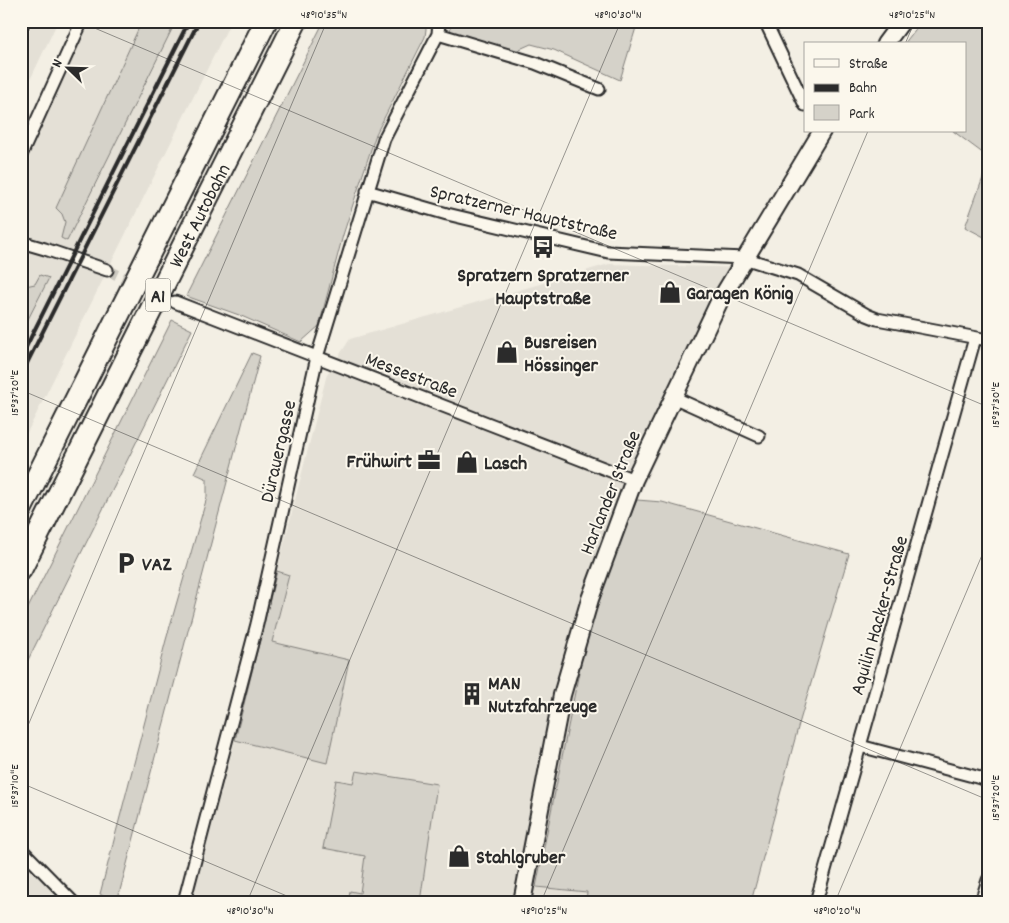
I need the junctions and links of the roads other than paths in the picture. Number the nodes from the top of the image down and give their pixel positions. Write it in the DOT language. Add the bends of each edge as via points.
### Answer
graph roads {
  1 [pos="82,21"];
  2 [pos="266,21"];
  3 [pos="296,21"];
  4 [pos="439,21"];
  5 [pos="765,21"];
  6 [pos="902,21"];
  7 [pos="438,34"];
  8 [pos="886,42"];
  9 [pos="598,89"];
  10 [pos="804,103"];
  11 [pos="819,133"];
  12 [pos="21,155"];
  13 [pos="367,191"];
  14 [pos="21,242"];
  15 [pos="744,258"];
  16 [pos="107,270"];
  17 [pos="175,302"];
  18 [pos="975,338"];
  19 [pos="988,340"];
  20 [pos="317,357"];
  21 [pos="673,397"];
  22 [pos="759,436"];
  23 [pos="634,480"];
  24 [pos="21,509"];
  25 [pos="21,570"];
  26 [pos="860,746"];
  27 [pos="988,780"];
  28 [pos="21,849"];
  29 [pos="988,880"];
  30 [pos="74,902"];
  31 [pos="184,902"];
  32 [pos="522,902"];
  33 [pos="816,902"];
  34 [pos="981,902"];
  1 -- 12 [label="street"];
  2 -- 24 [label="highway, West Autobahn / A1"];
  3 -- 25 [label="highway, West Autobahn / A1"];
  4 -- 7 [label="street, Dürauergasse"];
  5 -- 10 [label="street"];
  6 -- 8 [label="main road"];
  7 -- 9 [label="street" via="535,63"];
  7 -- 13 [label="street, Dürauergasse" via="384,139"];
  11 -- 15 [label="main road, Harlander Straße"];
  13 -- 15 [label="street, Spratzerner Hauptstraße" via="446,214 608,252"];
  13 -- 20 [label="street, Dürauergasse"];
  14 -- 16 [label="street"];
  15 -- 18 [label="street, Spratzerner Hauptstraße" via="798,275 867,316"];
  15 -- 21 [label="main road, Harlander Straße"];
  17 -- 20 [label="street, Messestraße"];
  18 -- 19 [label="street, Spratzerner Hauptstraße"];
  18 -- 26 [label="street, Aquilin Hacker-Straße"];
  20 -- 23 [label="street, Messestraße"];
  20 -- 31 [label="street, Dürauergasse" via="257,624"];
  21 -- 22 [label="street"];
  21 -- 23 [label="main road, Harlander Straße"];
  23 -- 32 [label="main road, Harlander Straße" via="590,599 562,696"];
  26 -- 27 [label="street"];
  26 -- 33 [label="street, Aquilin Hacker-Straße"];
  28 -- 30 [label="street"];
  29 -- 34 [label="street"];
}
